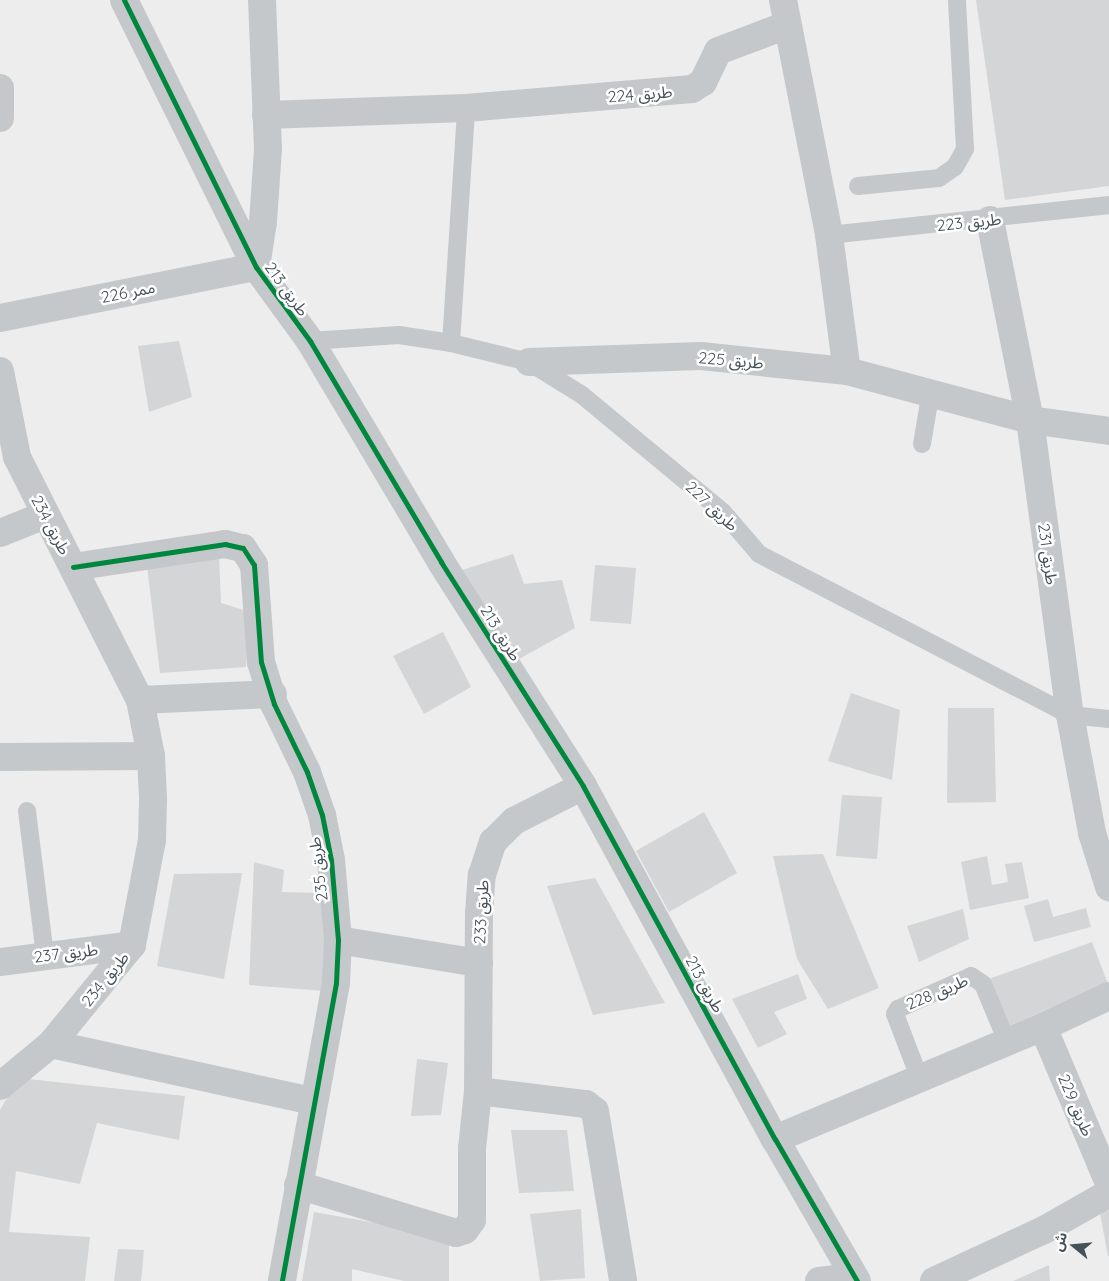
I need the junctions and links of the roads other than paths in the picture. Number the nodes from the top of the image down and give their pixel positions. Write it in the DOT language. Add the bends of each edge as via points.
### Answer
graph roads {
  1 [pos="124,0"];
  2 [pos="262,0"];
  3 [pos="957,0"];
  4 [pos="785,12"];
  5 [pos="0,88"];
  6 [pos="466,108"];
  7 [pos="266,115"];
  8 [pos="0,118"];
  9 [pos="858,186"];
  10 [pos="1109,205"];
  11 [pos="990,220"];
  12 [pos="829,235"];
  13 [pos="256,267"];
  14 [pos="0,318"];
  15 [pos="310,341"];
  16 [pos="450,343"];
  17 [pos="529,362"];
  18 [pos="0,371"];
  19 [pos="847,371"];
  20 [pos="931,391"];
  21 [pos="1030,420"];
  22 [pos="1109,431"];
  23 [pos="922,444"];
  24 [pos="8,457"];
  25 [pos="45,515"];
  26 [pos="0,533"];
  27 [pos="73,567"];
  28 [pos="272,694"];
  29 [pos="140,700"];
  30 [pos="1070,715"];
  31 [pos="1109,719"];
  32 [pos="151,756"];
  33 [pos="0,757"];
  34 [pos="583,786"];
  35 [pos="27,811"];
  36 [pos="1109,887"];
  37 [pos="338,940"];
  38 [pos="132,945"];
  39 [pos="45,955"];
  40 [pos="0,962"];
  41 [pos="479,963"];
  42 [pos="1109,996"];
  43 [pos="1043,1027"];
  44 [pos="1007,1042"];
  45 [pos="52,1044"];
  46 [pos="919,1077"];
  47 [pos="0,1086"];
  48 [pos="478,1091"];
  49 [pos="312,1101"];
  50 [pos="775,1139"];
  51 [pos="1109,1184"];
  52 [pos="298,1185"];
  53 [pos="1109,1193"];
  54 [pos="855,1279"];
  55 [pos="282,1281"];
  56 [pos="623,1281"];
  57 [pos="819,1281"];
  58 [pos="934,1281"];
  1 -- 13 [label="street, طريق 213"];
  2 -- 7 [label="street, طريق 213"];
  3 -- 9 [label="lane" via="965,149 955,167 939,178"];
  4 -- 6 [label="street, طريق 224" via="718,51 703,82 692,89"];
  4 -- 12 [label="street"];
  5 -- 8 [label="street"];
  6 -- 7 [label="street, طريق 224"];
  6 -- 16 [label="lane"];
  7 -- 13 [label="street, طريق 213" via="268,149"];
  10 -- 11 [label="lane, طريق 223"];
  11 -- 12 [label="lane, طريق 223"];
  11 -- 21 [label="street, طريق 231"];
  12 -- 19 [label="street"];
  13 -- 14 [label="street, ممر 226"];
  13 -- 15 [label="street, طريق 213"];
  15 -- 16 [label="lane, طريق 227" via="399,335"];
  15 -- 34 [label="street, طريق 213" via="441,562"];
  16 -- 17 [label="lane, طريق 227"];
  17 -- 19 [label="street, طريق 225" via="701,356"];
  17 -- 30 [label="lane, طريق 227" via="582,395 716,506 759,554"];
  18 -- 24 [label="street, طريق 234"];
  19 -- 20 [label="street, طريق 225"];
  20 -- 21 [label="street, طريق 225"];
  20 -- 23 [label="lane"];
  21 -- 22 [label="street, طريق 225"];
  21 -- 30 [label="street, طريق 231"];
  24 -- 25 [label="street, طريق 234"];
  25 -- 26 [label="street"];
  25 -- 27 [label="street, طريق 234"];
  27 -- 28 [label="street, طريق 235" via="216,544 243,548 254,565 257,637"];
  27 -- 29 [label="street, طريق 234"];
  28 -- 29 [label="street"];
  28 -- 37 [label="street, طريق 235" via="322,815 331,860"];
  29 -- 32 [label="street, طريق 234"];
  30 -- 31 [label="lane, طريق 227"];
  30 -- 36 [label="street, طريق 231" via="1092,833"];
  32 -- 33 [label="street"];
  32 -- 38 [label="street, طريق 234" via="152,840"];
  34 -- 41 [label="street, طريق 233" via="514,821 493,842 482,875"];
  34 -- 50 [label="street, طريق 213"];
  35 -- 39 [label="lane"];
  37 -- 41 [label="street"];
  37 -- 49 [label="street, طريق 235" via="336,983"];
  38 -- 39 [label="street, طريق 237"];
  38 -- 45 [label="street, طريق 234"];
  39 -- 40 [label="street, طريق 237"];
  41 -- 48 [label="street, طريق 233"];
  42 -- 43 [label="street"];
  43 -- 44 [label="street"];
  43 -- 51 [label="street, طريق 229"];
  44 -- 46 [label="street"];
  44 -- 46 [label="lane, طريق 228" via="983,984 971,976 898,1009 895,1014"];
  45 -- 47 [label="street, طريق 234"];
  45 -- 49 [label="street"];
  46 -- 50 [label="street"];
  48 -- 52 [label="street, طريق 233" via="472,1149 472,1220 465,1230 456,1233"];
  48 -- 56 [label="street" via="586,1104 596,1111"];
  49 -- 52 [label="street, طريق 235"];
  50 -- 54 [label="street, طريق 213"];
  52 -- 55 [label="street, طريق 235"];
  53 -- 58 [label="street" via="1044,1230"];
  54 -- 57 [label="street"];
}
